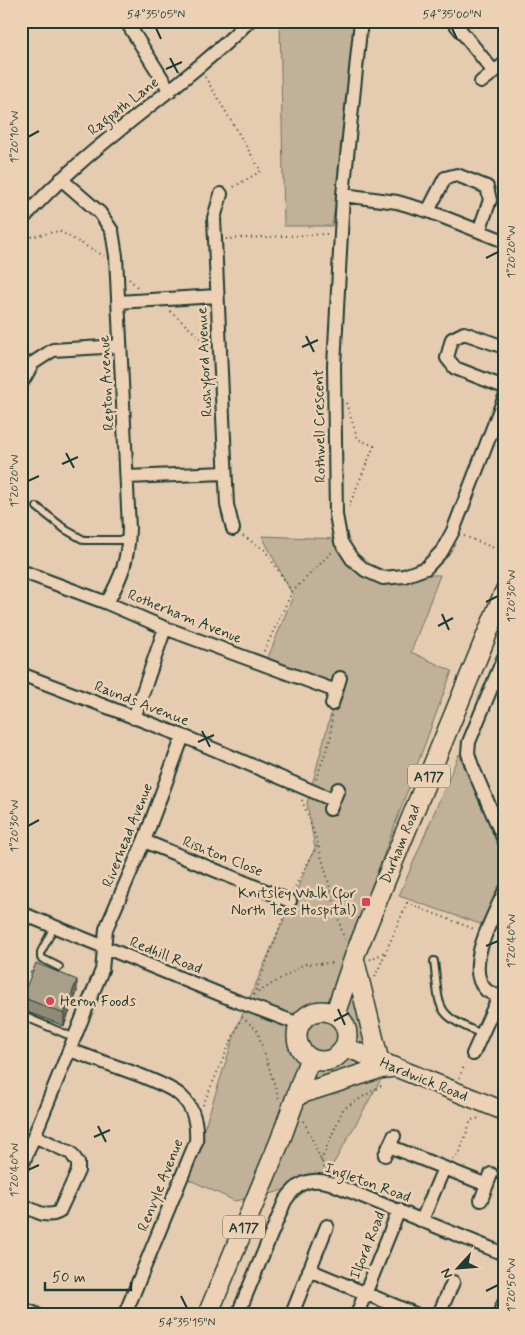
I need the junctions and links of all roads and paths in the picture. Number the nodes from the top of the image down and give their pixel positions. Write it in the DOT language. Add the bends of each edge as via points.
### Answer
graph roads {
  1 [pos="126,21"];
  2 [pos="249,21"];
  3 [pos="361,21"];
  4 [pos="453,21"];
  5 [pos="199,68"];
  6 [pos="499,68"];
  7 [pos="481,82"];
  8 [pos="170,91"];
  9 [pos="61,179"];
  10 [pos="221,194"];
  11 [pos="343,195"];
  12 [pos="428,211"];
  13 [pos="21,221"];
  14 [pos="479,231"];
  15 [pos="341,233"];
  16 [pos="215,240"];
  17 [pos="504,242"];
  18 [pos="217,296"];
  19 [pos="118,302"];
  20 [pos="120,346"];
  21 [pos="504,347"];
  22 [pos="21,384"];
  23 [pos="504,387"];
  24 [pos="504,399"];
  25 [pos="335,403"];
  26 [pos="225,473"];
  27 [pos="127,477"];
  28 [pos="37,507"];
  29 [pos="233,529"];
  30 [pos="339,529"];
  31 [pos="453,531"];
  32 [pos="129,540"];
  33 [pos="342,542"];
  34 [pos="504,552"];
  35 [pos="21,571"];
  36 [pos="292,592"];
  37 [pos="504,593"];
  38 [pos="107,603"];
  39 [pos="165,628"];
  40 [pos="504,657"];
  41 [pos="258,662"];
  42 [pos="21,674"];
  43 [pos="340,678"];
  44 [pos="336,691"];
  45 [pos="332,704"];
  46 [pos="134,718"];
  47 [pos="183,736"];
  48 [pos="297,786"];
  49 [pos="312,792"];
  50 [pos="334,800"];
  51 [pos="504,840"];
  52 [pos="144,841"];
  53 [pos="318,844"];
  54 [pos="504,892"];
  55 [pos="290,900"];
  56 [pos="21,914"];
  57 [pos="54,927"];
  58 [pos="487,934"];
  59 [pos="105,947"];
  60 [pos="349,956"];
  61 [pos="434,961"];
  62 [pos="59,967"];
  63 [pos="21,968"];
  64 [pos="38,975"];
  65 [pos="501,998"];
  66 [pos="251,1000"];
  67 [pos="366,1000"];
  68 [pos="335,1014"];
  69 [pos="21,1015"];
  70 [pos="299,1024"];
  71 [pos="482,1034"];
  72 [pos="75,1038"];
  73 [pos="345,1048"];
  74 [pos="70,1050"];
  75 [pos="473,1054"];
  76 [pos="310,1058"];
  77 [pos="393,1066"];
  78 [pos="454,1091"];
  79 [pos="297,1095"];
  80 [pos="503,1111"];
  81 [pos="195,1118"];
  82 [pos="34,1136"];
  83 [pos="389,1146"];
  84 [pos="321,1161"];
  85 [pos="21,1168"];
  86 [pos="444,1168"];
  87 [pos="481,1200"];
  88 [pos="21,1204"];
  89 [pos="399,1210"];
  90 [pos="422,1220"];
  91 [pos="328,1226"];
  92 [pos="504,1254"];
  93 [pos="309,1270"];
  94 [pos="453,1282"];
  95 [pos="365,1293"];
  96 [pos="504,1303"];
  97 [pos="21,1308"];
  98 [pos="36,1314"];
  99 [pos="125,1314"];
  100 [pos="208,1314"];
  101 [pos="238,1314"];
  102 [pos="292,1314"];
  103 [pos="357,1314"];
  104 [pos="415,1314"];
  105 [pos="439,1314"];
  106 [pos="499,1314"];
  1 -- 8 [label="street"];
  2 -- 5 [label="street, Ragpath Lane"];
  3 -- 11 [label="street, Rothwell Crescent"];
  4 -- 6 [label="street"];
  5 -- 8 [label="street, Ragpath Lane"];
  5 -- 10 [label="path" via="261,171"];
  6 -- 7 [label="street"];
  8 -- 9 [label="street, Ragpath Lane" via="99,145"];
  9 -- 13 [label="street, Ragpath Lane"];
  9 -- 19 [label="street, Repton Avenue" via="100,213 112,231"];
  10 -- 16 [label="street, Rushyford Avenue" via="214,218"];
  11 -- 12 [label="street" via="397,202"];
  11 -- 15 [label="street, Rothwell Crescent"];
  12 -- 14 [label="street"];
  12 -- 14 [label="street" via="445,178 457,174 487,187 490,200"];
  14 -- 17 [label="street"];
  15 -- 16 [label="path"];
  15 -- 25 [label="street, Rothwell Crescent"];
  16 -- 18 [label="street, Rushyford Avenue"];
  18 -- 19 [label="street"];
  18 -- 26 [label="street, Rushyford Avenue"];
  19 -- 20 [label="street, Repton Avenue"];
  20 -- 22 [label="street" via="53,350 33,363"];
  20 -- 27 [label="street, Repton Avenue"];
  21 -- 23 [label="street" via="464,333 452,339 448,358 455,368"];
  24 -- 31 [label="street, Rothwell Crescent"];
  25 -- 30 [label="street, Rothwell Crescent" via="336,515"];
  25 -- 30 [label="path" via="348,403 358,439 374,446"];
  26 -- 27 [label="street"];
  26 -- 29 [label="street, Rushyford Avenue" via="227,505"];
  27 -- 32 [label="street, Repton Avenue"];
  28 -- 32 [label="lane" via="84,540"];
  29 -- 36 [label="path" via="265,550"];
  30 -- 33 [label="street, Rothwell Crescent"];
  31 -- 33 [label="street, Rothwell Crescent" via="442,551 426,568 404,576 383,578 366,570 352,559"];
  31 -- 34 [label="path"];
  32 -- 38 [label="street, Repton Avenue" via="123,574"];
  33 -- 36 [label="path"];
  35 -- 38 [label="street, Rotherham Avenue"];
  36 -- 41 [label="path"];
  37 -- 60 [label="main road, Durham Road / A177"];
  38 -- 39 [label="street, Rotherham Avenue"];
  39 -- 41 [label="street, Rotherham Avenue"];
  39 -- 46 [label="street"];
  40 -- 51 [label="street" via="469,742 468,753"];
  41 -- 44 [label="street, Rotherham Avenue"];
  42 -- 46 [label="street, Raunds Avenue"];
  43 -- 44 [label="street"];
  44 -- 45 [label="street"];
  45 -- 49 [label="path" via="331,736"];
  46 -- 47 [label="street, Raunds Avenue"];
  47 -- 48 [label="street, Raunds Avenue"];
  47 -- 52 [label="street, Riverhead Avenue"];
  48 -- 49 [label="street, Raunds Avenue"];
  48 -- 53 [label="path"];
  49 -- 50 [label="street, Raunds Avenue"];
  52 -- 55 [label="street, Rishton Close"];
  52 -- 59 [label="street, Riverhead Avenue" via="106,929"];
  53 -- 55 [label="path"];
  53 -- 60 [label="path"];
  54 -- 58 [label="street"];
  55 -- 66 [label="path"];
  56 -- 57 [label="street, Redhill Road"];
  57 -- 59 [label="street, Redhill Road"];
  57 -- 62 [label="lane" via="40,952 41,958"];
  58 -- 65 [label="street" via="477,956 478,975 486,990"];
  58 -- 67 [label="path" via="407,903"];
  59 -- 66 [label="street, Redhill Road"];
  59 -- 72 [label="street, Riverhead Avenue" via="102,970"];
  60 -- 66 [label="path" via="335,963 304,964"];
  60 -- 67 [label="main road"];
  60 -- 68 [label="main road, Durham Road / A177"];
  61 -- 71 [label="lane" via="440,1008 455,1023"];
  63 -- 64 [label="path"];
  65 -- 71 [label="street"];
  66 -- 70 [label="street, Redhill Road"];
  66 -- 81 [label="path"];
  67 -- 77 [label="main road"];
  68 -- 70 [label="main road" via="317,1011 304,1017"];
  68 -- 73 [label="main road" via="347,1031"];
  69 -- 72 [label="lane"];
  70 -- 76 [label="main road" via="296,1036 299,1046"];
  71 -- 75 [label="street"];
  72 -- 74 [label="street, Riverhead Avenue"];
  73 -- 76 [label="main road" via="324,1061"];
  73 -- 77 [label="street, Hardwick Road"];
  74 -- 81 [label="street" via="165,1087 181,1096"];
  74 -- 82 [label="street, Riverhead Avenue"];
  75 -- 78 [label="path" via="470,1053"];
  76 -- 79 [label="main road, A177"];
  77 -- 78 [label="street, Hardwick Road"];
  77 -- 79 [label="main road"];
  77 -- 84 [label="path" via="342,1109"];
  78 -- 80 [label="street, Hardwick Road"];
  79 -- 100 [label="main road, A177"];
  80 -- 86 [label="path" via="471,1120 459,1154"];
  81 -- 99 [label="street, Renvyle Avenue" via="196,1142"];
  82 -- 85 [label="street, Riverhead Avenue"];
  82 -- 88 [label="street" via="71,1153 78,1163 78,1171 59,1212 45,1215"];
  83 -- 86 [label="street"];
  86 -- 87 [label="street" via="489,1179"];
  86 -- 90 [label="street"];
  89 -- 90 [label="street, Ingleton Road"];
  89 -- 95 [label="street, Ilford Road"];
  89 -- 101 [label="street, Ingleton Road" via="318,1179 293,1188"];
  90 -- 92 [label="street, Ingleton Road"];
  91 -- 93 [label="street"];
  93 -- 95 [label="street, Ilford Road"];
  93 -- 102 [label="street"];
  94 -- 105 [label="street"];
  95 -- 103 [label="street, Ilford Road"];
  95 -- 104 [label="street, Ilford Road"];
  96 -- 106 [label="street"];
  97 -- 98 [label="street"];
}
